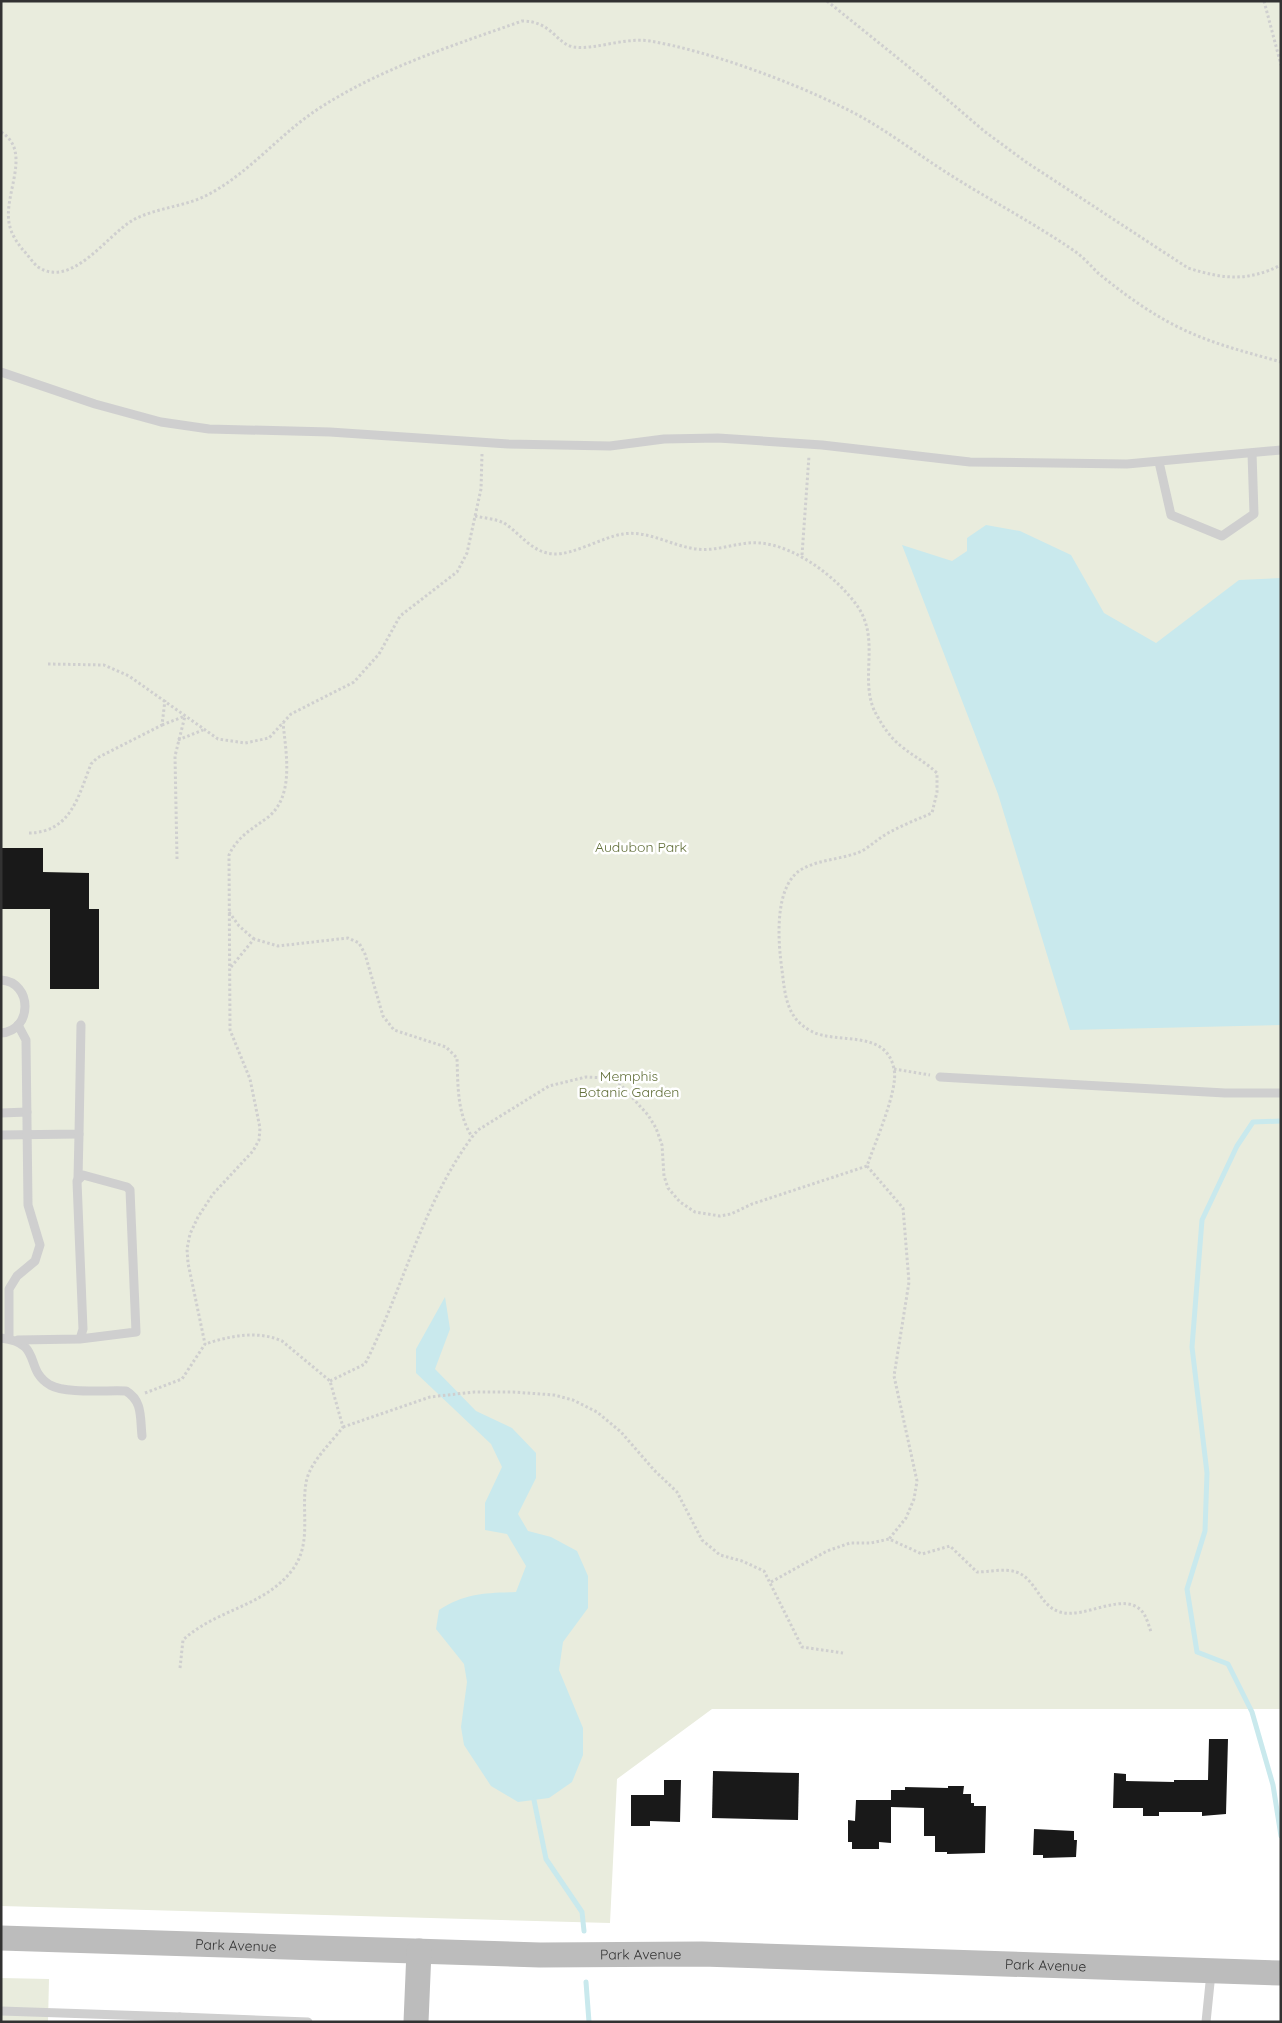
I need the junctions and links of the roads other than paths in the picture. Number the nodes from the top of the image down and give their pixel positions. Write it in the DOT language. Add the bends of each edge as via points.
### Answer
graph roads {
  1 [pos="1,372"];
  2 [pos="1281,450"];
  3 [pos="1252,453"];
  4 [pos="1159,462"];
  5 [pos="1,980"];
  6 [pos="18,1025"];
  7 [pos="81,1025"];
  8 [pos="1,1033"];
  9 [pos="940,1076"];
  10 [pos="1281,1092"];
  11 [pos="27,1112"];
  12 [pos="1,1113"];
  13 [pos="28,1134"];
  14 [pos="78,1134"];
  15 [pos="1,1135"];
  16 [pos="78,1178"];
  17 [pos="9,1339"];
  18 [pos="80,1339"];
  19 [pos="142,1436"];
  20 [pos="1,1938"];
  21 [pos="419,1951"];
  22 [pos="1211,1971"];
  23 [pos="1281,1973"];
  24 [pos="1,2010"];
  25 [pos="180,2020"];
  26 [pos="308,2022"];
  27 [pos="416,2022"];
  28 [pos="1206,2022"];
  1 -- 4 [label="lane" via="161,422 208,429 610,446 664,439 718,438 810,444 970,462"];
  2 -- 3 [label="lane"];
  3 -- 4 [label="lane"];
  3 -- 4 [label="lane" via="1254,514 1222,536 1172,515"];
  5 -- 6 [label="lane" via="14,984 25,999 24,1016"];
  6 -- 8 [label="lane"];
  6 -- 11 [label="lane" via="26,1040"];
  7 -- 14 [label="lane"];
  9 -- 10 [label="lane" via="1225,1093"];
  11 -- 12 [label="lane"];
  11 -- 13 [label="lane"];
  13 -- 14 [label="lane"];
  13 -- 15 [label="lane"];
  13 -- 17 [label="lane" via="28,1205 40,1245 34,1261 17,1276 9,1289"];
  14 -- 16 [label="lane"];
  16 -- 18 [label="lane" via="83,1329"];
  16 -- 18 [label="lane" via="83,1175 130,1190 137,1328 131,1333"];
  17 -- 18 [label="lane"];
  17 -- 19 [label="lane" via="24,1344 44,1380 55,1387 126,1391 135,1396"];
  20 -- 21 [label="main road, Park Avenue"];
  21 -- 22 [label="main road, Park Avenue" via="540,1955 702,1954"];
  21 -- 27 [label="main road"];
  22 -- 23 [label="main road, Park Avenue"];
  22 -- 28 [label="lane"];
  24 -- 25 [label="lane"];
  25 -- 26 [label="lane"];
}
